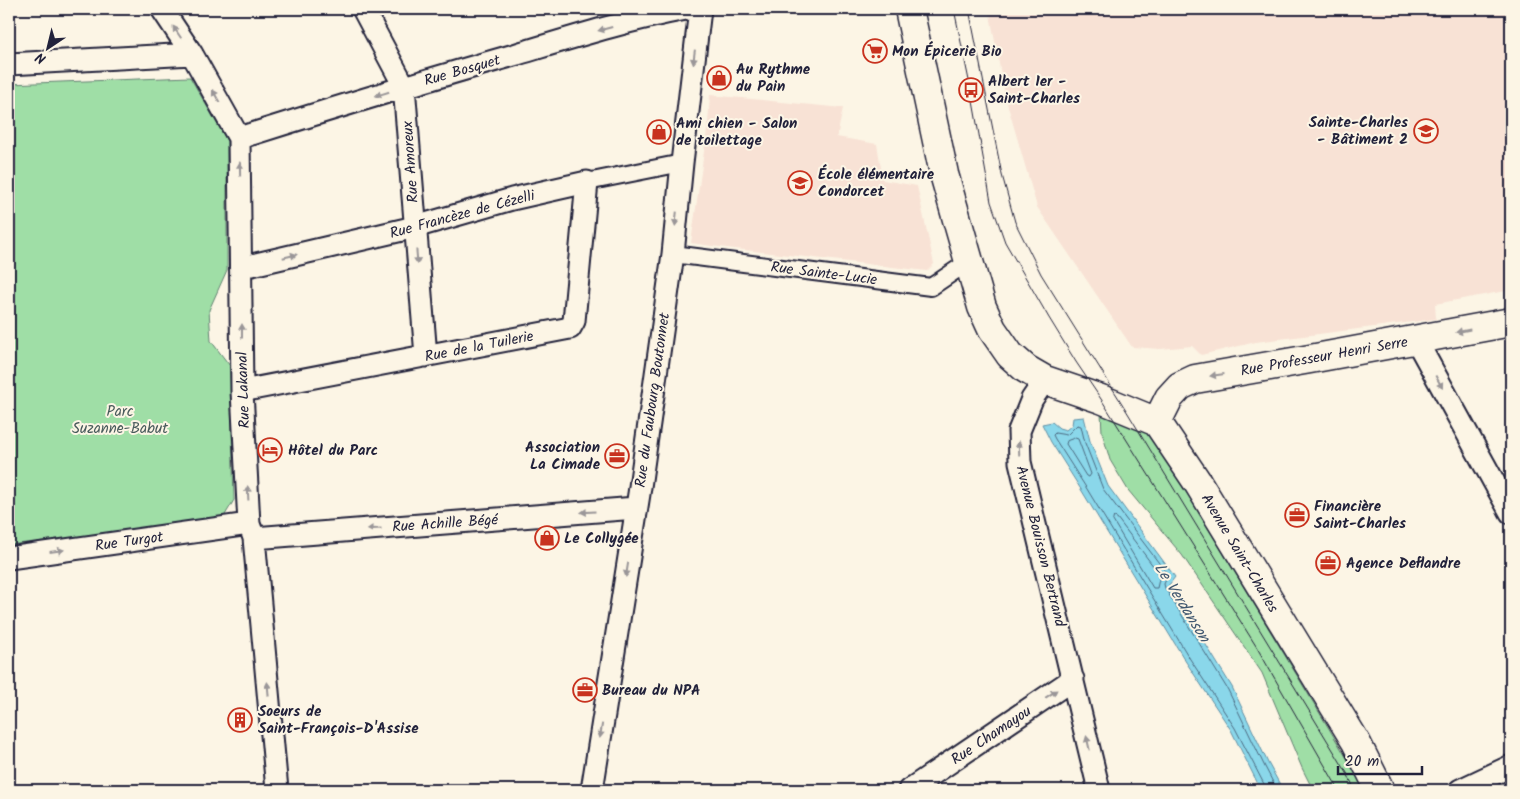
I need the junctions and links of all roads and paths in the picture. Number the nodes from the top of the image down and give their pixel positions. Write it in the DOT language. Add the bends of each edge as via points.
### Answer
graph roads {
  1 [pos="162,9"];
  2 [pos="364,9"];
  3 [pos="686,9"];
  4 [pos="700,9"];
  5 [pos="909,9"];
  6 [pos="659,11"];
  7 [pos="192,54"];
  8 [pos="9,64"];
  9 [pos="404,86"];
  10 [pos="239,138"];
  11 [pos="682,163"];
  12 [pos="587,182"];
  13 [pos="415,227"];
  14 [pos="673,254"];
  15 [pos="968,262"];
  16 [pos="242,265"];
  17 [pos="1511,322"];
  18 [pos="1416,340"];
  19 [pos="426,356"];
  20 [pos="1045,380"];
  21 [pos="242,391"];
  22 [pos="1157,422"];
  23 [pos="636,508"];
  24 [pos="1511,514"];
  25 [pos="252,531"];
  26 [pos="9,558"];
  27 [pos="1073,679"];
  28 [pos="1511,766"];
  29 [pos="278,790"];
  30 [pos="592,790"];
  31 [pos="909,790"];
  32 [pos="1099,790"];
  33 [pos="1380,790"];
  34 [pos="1460,790"];
  7 -- 1 [label="street, Rue Lakanal, one-way"];
  2 -- 9 [label="street"];
  3 -- 6 [label="street, Rue Bosquet"];
  4 -- 11 [label="street, Rue du Faubourg Boutonnet, one-way"];
  5 -- 15 [label="main road" via="944,174"];
  6 -- 9 [label="street, Rue Bosquet, one-way"];
  7 -- 8 [label="street"];
  10 -- 7 [label="street, Rue Lakanal, one-way"];
  9 -- 10 [label="street, Rue Bosquet, one-way"];
  9 -- 13 [label="street, Rue Amoreux"];
  16 -- 10 [label="street, Rue Lakanal, one-way"];
  11 -- 12 [label="street, Rue Francèze de Cézelli"];
  11 -- 14 [label="street, Rue du Faubourg Boutonnet, one-way"];
  12 -- 13 [label="street, Rue Francèze de Cézelli" via="512,199"];
  12 -- 19 [label="street, Rue de la Tuilerie" via="574,321 570,328"];
  16 -- 13 [label="street, Rue Francèze de Cézelli, one-way"];
  13 -- 19 [label="street, Rue Amoreux, one-way"];
  14 -- 15 [label="street, Rue Sainte-Lucie" via="931,287"];
  14 -- 23 [label="street, Rue du Faubourg Boutonnet"];
  15 -- 20 [label="main road" via="992,329 1010,355"];
  21 -- 16 [label="street, Rue Lakanal, one-way"];
  17 -- 18 [label="main road, Rue Professeur Henri Serre, one-way"];
  18 -- 22 [label="main road, Rue Professeur Henri Serre, one-way" via="1195,379 1180,386 1169,398"];
  18 -- 24 [label="street, one-way"];
  19 -- 21 [label="street, Rue de la Tuilerie"];
  20 -- 22 [label="main road"];
  27 -- 20 [label="street, Avenue Bouisson Bertrand, one-way" via="1020,462 1019,431 1032,399"];
  25 -- 21 [label="street, Rue Lakanal, one-way"];
  22 -- 33 [label="main road, Avenue Saint-Charles" via="1198,483 1356,742"];
  23 -- 25 [label="street, Rue Achille Bégé, one-way"];
  23 -- 30 [label="street, Rue du Faubourg Boutonnet, one-way"];
  26 -- 25 [label="street, Rue Turgot, one-way"];
  29 -- 25 [label="street, Rue Lakanal, one-way"];
  31 -- 27 [label="street, Rue Chamayou, one-way"];
  32 -- 27 [label="street, Avenue Bouisson Bertrand, one-way"];
  28 -- 34 [label="street"];
}
